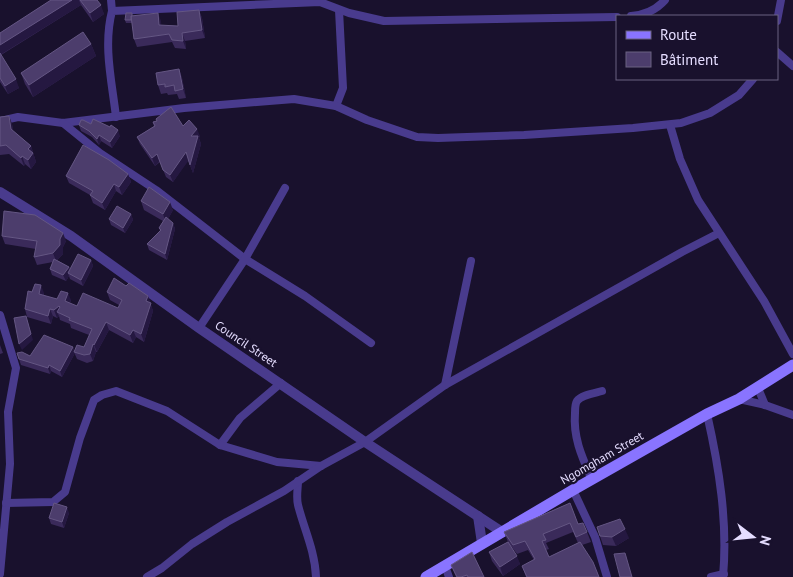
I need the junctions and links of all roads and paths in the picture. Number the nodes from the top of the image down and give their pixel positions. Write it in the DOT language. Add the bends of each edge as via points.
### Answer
graph roads {
  1 [pos="111,0"];
  2 [pos="665,0"];
  3 [pos="782,0"];
  4 [pos="321,1"];
  5 [pos="339,10"];
  6 [pos="112,11"];
  7 [pos="636,15"];
  8 [pos="616,17"];
  9 [pos="778,17"];
  10 [pos="778,53"];
  11 [pos="793,66"];
  12 [pos="752,80"];
  13 [pos="336,106"];
  14 [pos="116,117"];
  15 [pos="0,121"];
  16 [pos="63,123"];
  17 [pos="670,125"];
  18 [pos="285,188"];
  19 [pos="0,192"];
  20 [pos="719,233"];
  21 [pos="245,259"];
  22 [pos="471,261"];
  23 [pos="0,315"];
  24 [pos="199,328"];
  25 [pos="371,343"];
  26 [pos="793,354"];
  27 [pos="793,365"];
  28 [pos="282,383"];
  29 [pos="445,385"];
  30 [pos="758,388"];
  31 [pos="602,391"];
  32 [pos="739,399"];
  33 [pos="765,405"];
  34 [pos="707,414"];
  35 [pos="793,415"];
  36 [pos="365,442"];
  37 [pos="220,445"];
  38 [pos="321,466"];
  39 [pos="592,480"];
  40 [pos="298,481"];
  41 [pos="573,490"];
  42 [pos="284,491"];
  43 [pos="297,502"];
  44 [pos="6,503"];
  45 [pos="478,516"];
  46 [pos="502,532"];
  47 [pos="482,544"];
  48 [pos="447,571"];
  49 [pos="0,574"];
  50 [pos="723,575"];
  51 [pos="146,577"];
  52 [pos="316,577"];
  53 [pos="426,577"];
  54 [pos="608,577"];
  55 [pos="711,577"];
  1 -- 6 [label="street"];
  2 -- 7 [label="street" via="647,13"];
  3 -- 9 [label="street"];
  4 -- 5 [label="street"];
  4 -- 6 [label="street"];
  5 -- 8 [label="street" via="384,21"];
  5 -- 13 [label="street" via="343,66 342,88"];
  6 -- 14 [label="street" via="108,49"];
  10 -- 11 [label="street"];
  12 -- 17 [label="street" via="739,95 710,113"];
  13 -- 14 [label="street" via="294,99"];
  13 -- 17 [label="street" via="417,137 524,135"];
  14 -- 16 [label="street"];
  15 -- 16 [label="street" via="18,118"];
  16 -- 21 [label="street"];
  17 -- 20 [label="street" via="680,159 698,200"];
  18 -- 21 [label="street"];
  19 -- 24 [label="street, Council Street" via="72,236"];
  20 -- 26 [label="street" via="764,300"];
  20 -- 29 [label="street"];
  21 -- 24 [label="street"];
  21 -- 25 [label="street"];
  22 -- 29 [label="street"];
  23 -- 44 [label="street" via="16,368 8,412 10,464"];
  24 -- 28 [label="street, Council Street"];
  27 -- 30 [label="main road, Ngomgham Street"];
  28 -- 36 [label="street, Council Street"];
  28 -- 37 [label="street" via="240,418"];
  29 -- 36 [label="street"];
  30 -- 32 [label="main road, Ngomgham Street"];
  30 -- 33 [label="street"];
  31 -- 39 [label="street" via="582,397 575,407 577,445"];
  32 -- 33 [label="street"];
  32 -- 34 [label="main road, Ngomgham Street"];
  33 -- 35 [label="street"];
  34 -- 39 [label="main road, Ngomgham Street"];
  34 -- 50 [label="street" via="721,487"];
  36 -- 38 [label="street"];
  36 -- 45 [label="street, Council Street"];
  37 -- 38 [label="street" via="277,462"];
  37 -- 44 [label="street" via="167,411 116,391 94,400 65,492 53,502"];
  38 -- 40 [label="street"];
  39 -- 41 [label="main road, Ngomgham Street"];
  40 -- 42 [label="street"];
  40 -- 43 [label="street"];
  41 -- 46 [label="main road, Ngomgham Street"];
  41 -- 54 [label="street" via="595,537"];
  42 -- 43 [label="street"];
  42 -- 51 [label="street" via="227,522"];
  43 -- 52 [label="street" via="316,566"];
  44 -- 49 [label="street"];
  45 -- 46 [label="street, Council Street"];
  45 -- 47 [label="street"];
  46 -- 47 [label="main road, Ngomgham Street"];
  47 -- 48 [label="main road, Ngomgham Street"];
  48 -- 53 [label="main road, Ngomgham Street"];
  50 -- 55 [label="street"];
}
